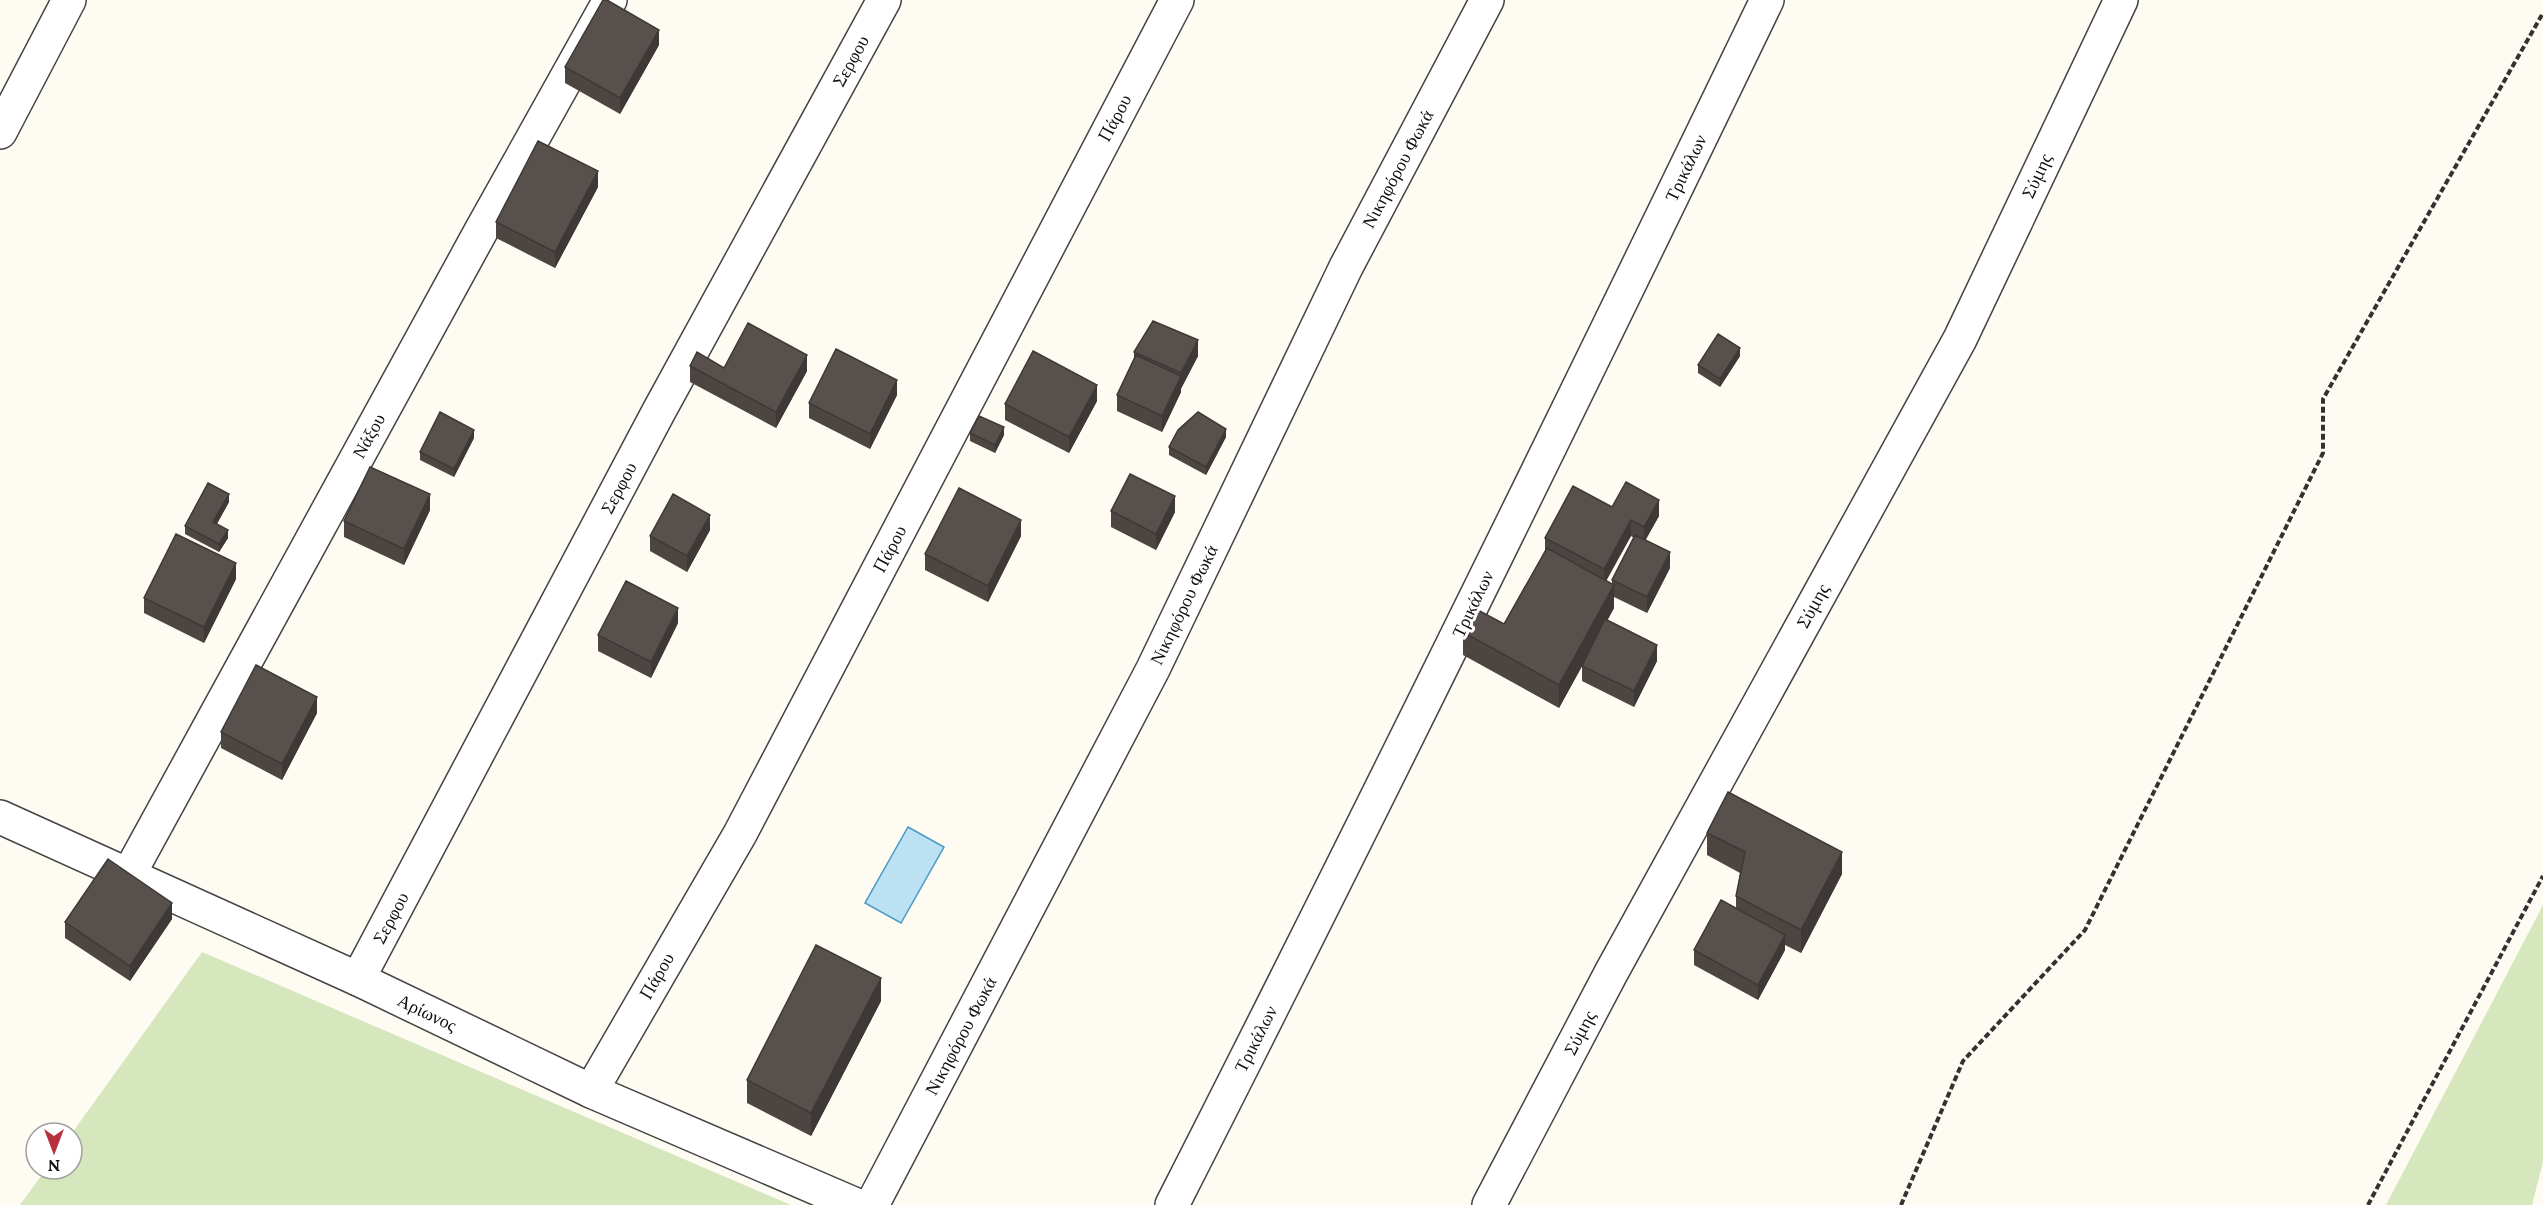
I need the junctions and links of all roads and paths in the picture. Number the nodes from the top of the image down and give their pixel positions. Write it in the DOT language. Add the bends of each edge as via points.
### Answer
graph roads {
  1 [pos="69,0"];
  2 [pos="610,0"];
  3 [pos="884,0"];
  4 [pos="1177,0"];
  5 [pos="1487,0"];
  6 [pos="1767,0"];
  7 [pos="2121,0"];
  8 [pos="2543,14"];
  9 [pos="0,132"];
  10 [pos="0,817"];
  11 [pos="129,874"];
  12 [pos="2543,876"];
  13 [pos="358,979"];
  14 [pos="591,1091"];
  15 [pos="856,1205"];
  16 [pos="872,1205"];
  17 [pos="1172,1205"];
  18 [pos="1489,1205"];
  19 [pos="1901,1205"];
  20 [pos="2368,1205"];
  1 -- 9 [label="street"];
  2 -- 11 [label="street, Νάξου"];
  3 -- 13 [label="street, Σερφου" via="659,411"];
  4 -- 14 [label="street, Πάρου" via="740,834"];
  5 -- 16 [label="street, Νικηφόρου Φωκά" via="1346,267 1153,669"];
  6 -- 17 [label="street, Τρικάλων" via="1346,863"];
  7 -- 18 [label="street, Σύμης" via="1960,339 1611,973"];
  8 -- 19 [label="path" via="2323,399 2323,453 2085,930 1963,1061"];
  10 -- 11 [label="street, Αρίωνος"];
  11 -- 13 [label="street, Αρίωνος"];
  12 -- 20 [label="path"];
  13 -- 14 [label="street, Αρίωνος"];
  14 -- 15 [label="street, Αρίωνος"];
}
